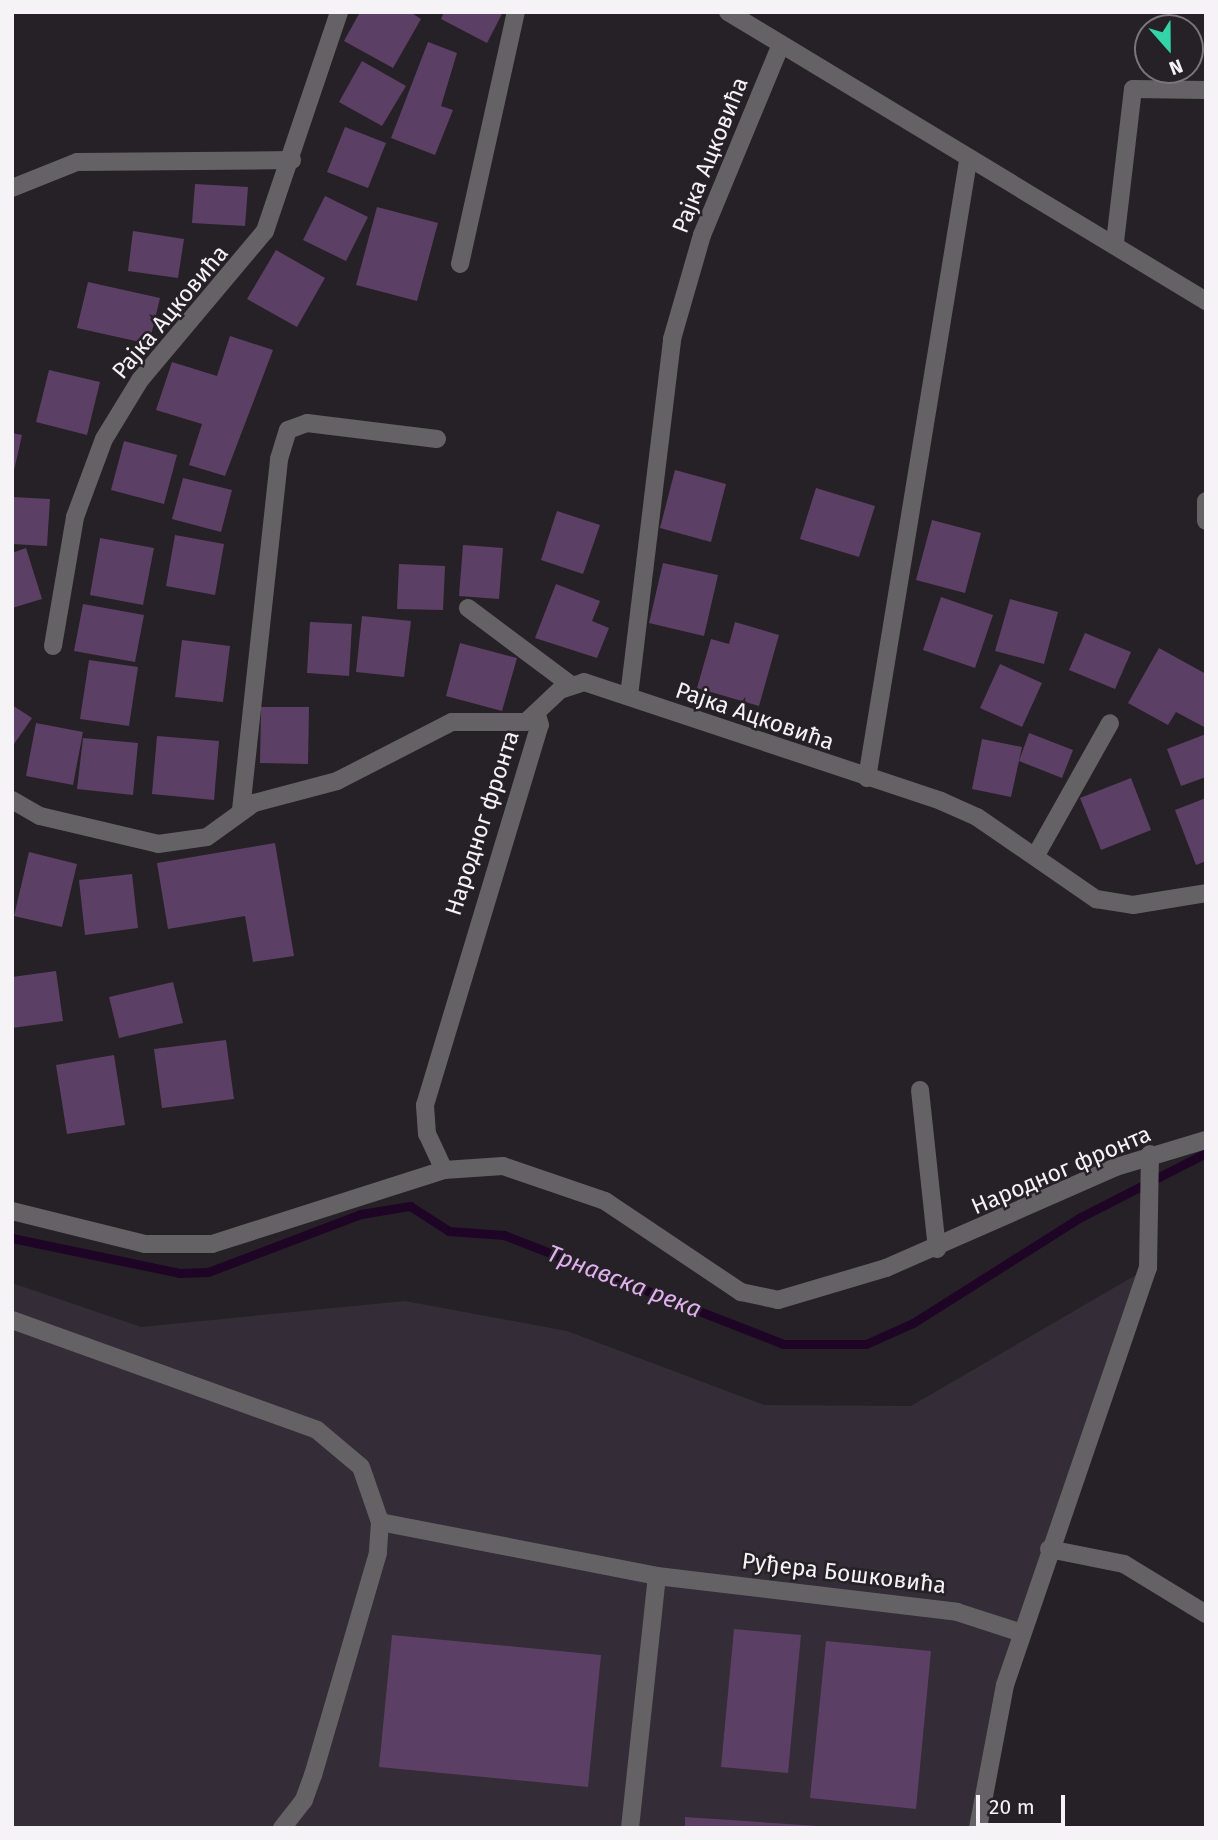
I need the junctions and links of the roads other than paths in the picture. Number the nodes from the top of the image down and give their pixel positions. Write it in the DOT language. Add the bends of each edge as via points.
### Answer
graph roads {
  1 [pos="339,12"];
  2 [pos="516,12"];
  3 [pos="728,12"];
  4 [pos="780,47"];
  5 [pos="1206,90"];
  6 [pos="292,160"];
  7 [pos="968,161"];
  8 [pos="12,188"];
  9 [pos="1115,242"];
  10 [pos="460,264"];
  11 [pos="1206,301"];
  12 [pos="436,439"];
  13 [pos="1206,502"];
  14 [pos="1206,522"];
  15 [pos="468,608"];
  16 [pos="53,646"];
  17 [pos="571,685"];
  18 [pos="629,696"];
  19 [pos="537,715"];
  20 [pos="1110,723"];
  21 [pos="867,778"];
  22 [pos="12,800"];
  23 [pos="241,810"];
  24 [pos="1036,855"];
  25 [pos="1206,893"];
  26 [pos="920,1090"];
  27 [pos="1206,1140"];
  28 [pos="1151,1162"];
  29 [pos="444,1170"];
  30 [pos="12,1211"];
  31 [pos="937,1249"];
  32 [pos="12,1320"];
  33 [pos="380,1521"];
  34 [pos="1049,1549"];
  35 [pos="657,1576"];
  36 [pos="1206,1614"];
  37 [pos="1022,1633"];
  38 [pos="282,1828"];
  39 [pos="630,1828"];
  40 [pos="978,1828"];
  1 -- 6 [label="street, Рајка Ацковића"];
  2 -- 10 [label="street"];
  3 -- 4 [label="street"];
  4 -- 7 [label="street"];
  4 -- 18 [label="street, Рајка Ацковића" via="702,235 672,339"];
  5 -- 9 [label="street" via="1133,89"];
  6 -- 8 [label="street" via="77,162"];
  6 -- 16 [label="street, Рајка Ацковића" via="255,250 165,348 104,439 75,517"];
  7 -- 9 [label="street"];
  7 -- 21 [label="street"];
  9 -- 11 [label="street"];
  12 -- 23 [label="street" via="307,423 288,430 279,459"];
  13 -- 14 [label="street"];
  15 -- 17 [label="street"];
  17 -- 18 [label="street, Рајка Ацковића" via="584,682"];
  17 -- 19 [label="street"];
  18 -- 21 [label="street, Рајка Ацковића"];
  19 -- 23 [label="street, Народног фронта" via="515,723 452,722 337,781"];
  19 -- 29 [label="street, Народног фронта" via="540,725 527,750 425,1105 427,1134"];
  20 -- 24 [label="street"];
  21 -- 24 [label="street, Рајка Ацковића" via="977,817"];
  22 -- 23 [label="street, Народног фронта" via="40,816 158,844 207,837"];
  24 -- 25 [label="street, Рајка Ацковића" via="1096,900 1113,904"];
  26 -- 31 [label="street"];
  27 -- 28 [label="street, Народног фронта"];
  28 -- 31 [label="street, Народног фронта"];
  28 -- 34 [label="street" via="1152,1248"];
  29 -- 30 [label="street, Народног фронта" via="212,1244 145,1244"];
  29 -- 31 [label="street, Народног фронта" via="503,1166 567,1185 605,1201 757,1299 834,1287"];
  32 -- 33 [label="street" via="337,1441 361,1467"];
  33 -- 35 [label="street, Руђера Бошковића"];
  33 -- 38 [label="street" via="378,1553 317,1763 304,1800"];
  34 -- 36 [label="street" via="1124,1564"];
  34 -- 37 [label="street"];
  35 -- 37 [label="street, Руђера Бошковића" via="957,1612"];
  35 -- 39 [label="street"];
  37 -- 40 [label="street" via="994,1730"];
}
